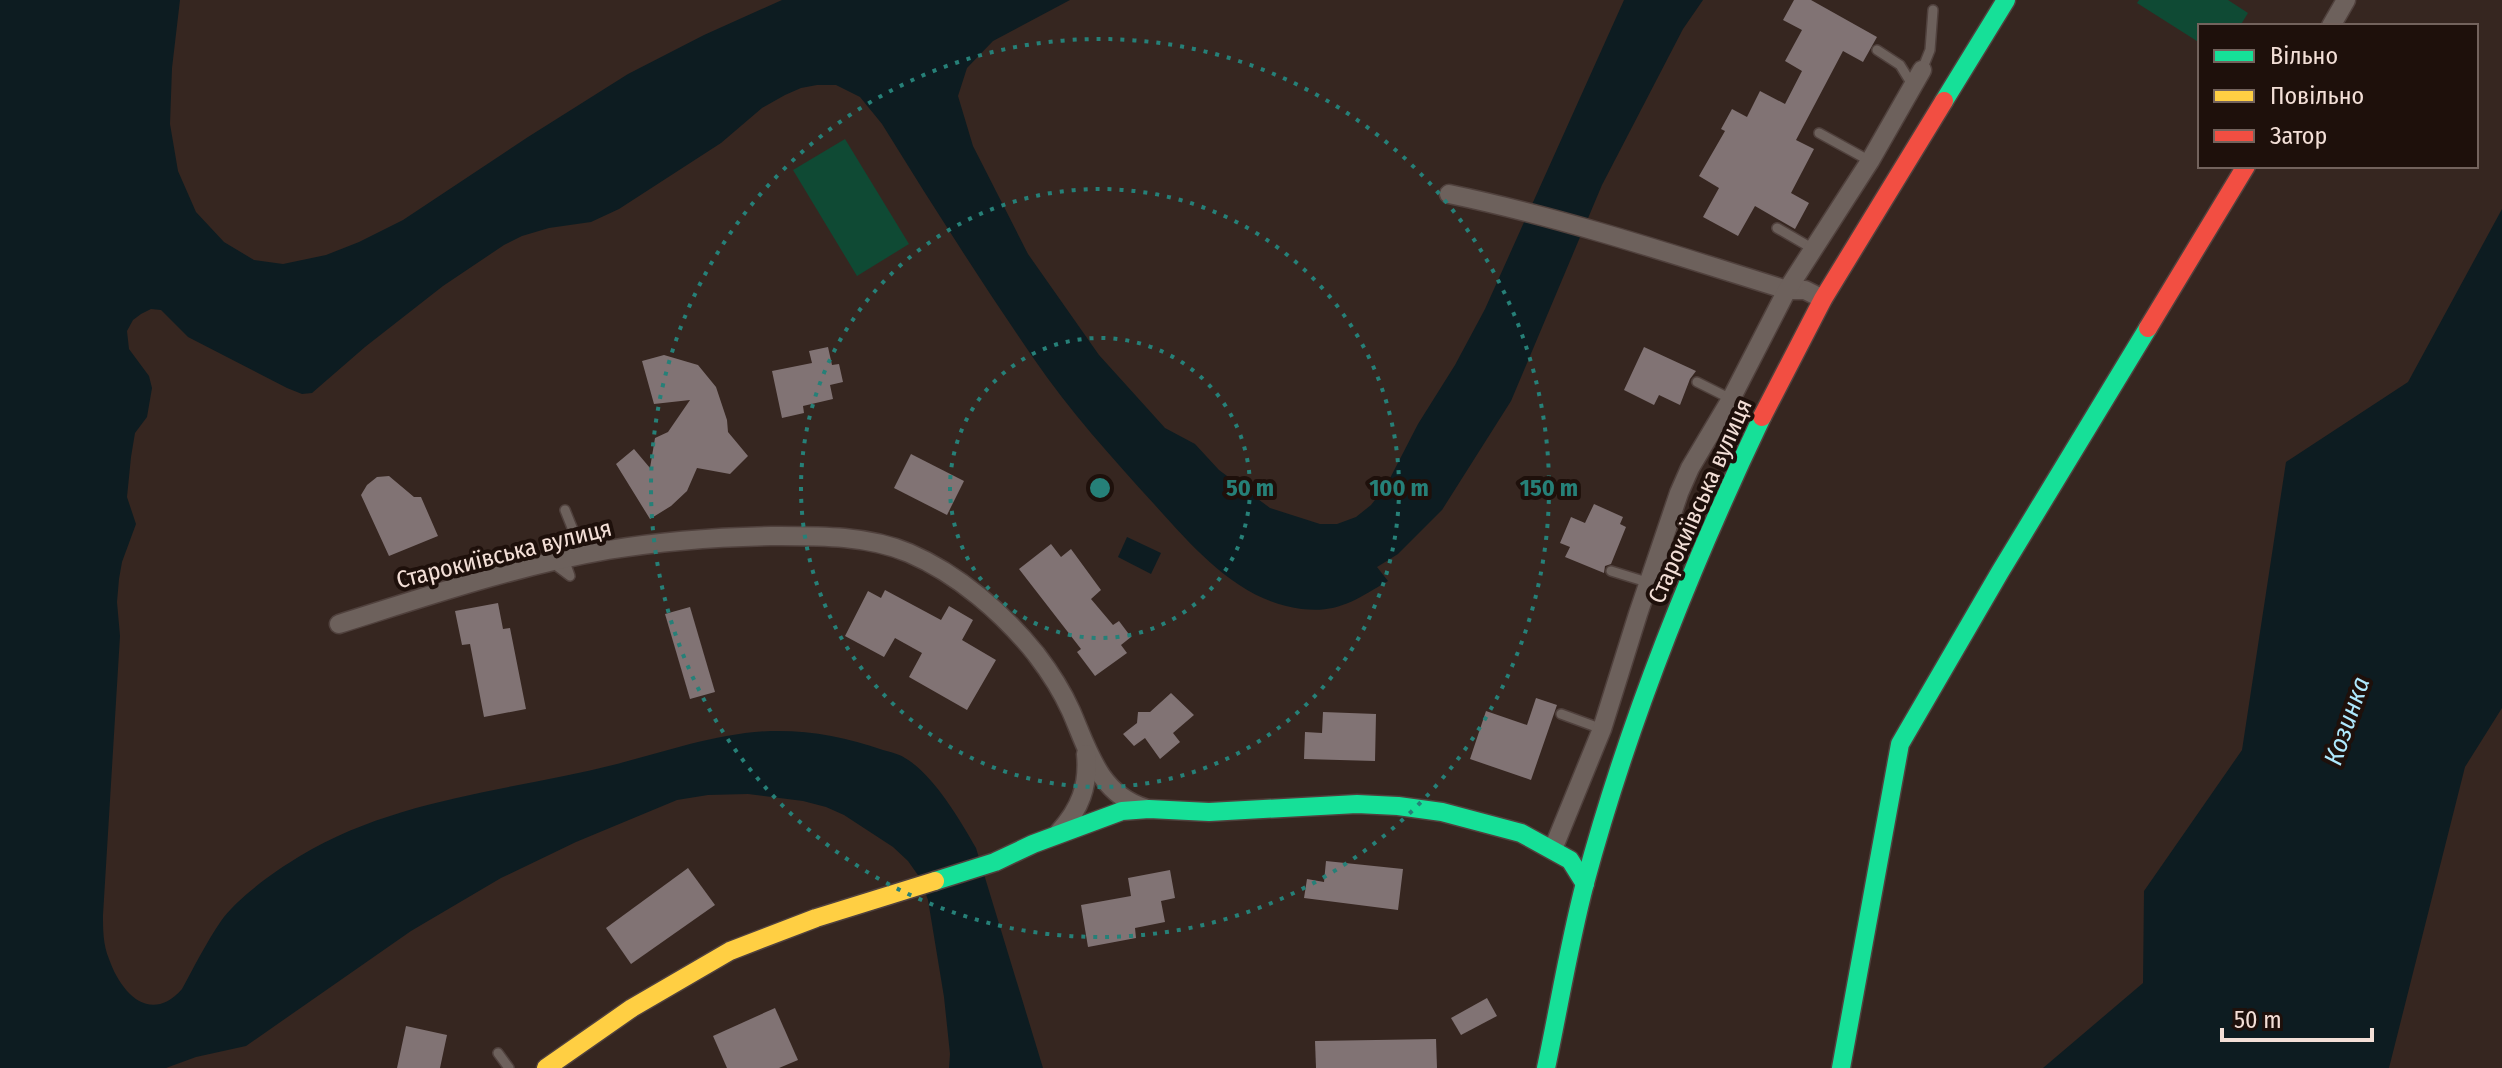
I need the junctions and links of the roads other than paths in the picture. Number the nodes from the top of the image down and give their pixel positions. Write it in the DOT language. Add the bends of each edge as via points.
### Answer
graph roads {
  1 [pos="2006,0"];
  2 [pos="2346,0"];
  3 [pos="1933,10"];
  4 [pos="2332,24"];
  5 [pos="1877,50"];
  6 [pos="1917,78"];
  7 [pos="1819,133"];
  8 [pos="1870,161"];
  9 [pos="2245,168"];
  10 [pos="1449,194"];
  11 [pos="1777,228"];
  12 [pos="1815,250"];
  13 [pos="1787,290"];
  14 [pos="1823,299"];
  15 [pos="1697,382"];
  16 [pos="1731,399"];
  17 [pos="565,510"];
  18 [pos="583,555"];
  19 [pos="1611,571"];
  20 [pos="1650,583"];
  21 [pos="339,624"];
  22 [pos="1561,714"];
  23 [pos="1602,729"];
  24 [pos="1086,749"];
  25 [pos="1184,812"];
  26 [pos="1057,834"];
  27 [pos="1553,849"];
  28 [pos="1585,884"];
  29 [pos="498,1053"];
  30 [pos="509,1068"];
  31 [pos="546,1068"];
  32 [pos="1546,1068"];
  33 [pos="1841,1068"];
  1 -- 14 [label="street, Старокиївська вулиця"];
  2 -- 4 [label="street"];
  3 -- 6 [label="lane" via="1930,50"];
  5 -- 6 [label="lane"];
  6 -- 8 [label="street"];
  7 -- 8 [label="lane"];
  8 -- 12 [label="street"];
  9 -- 33 [label="street" via="1900,744"];
  10 -- 13 [label="street" via="1621,238"];
  11 -- 12 [label="lane"];
  12 -- 13 [label="street"];
  13 -- 14 [label="street" via="1805,290"];
  13 -- 16 [label="street"];
  14 -- 28 [label="street, Старокиївська вулиця" via="1739,464 1677,611"];
  15 -- 16 [label="lane"];
  16 -- 20 [label="street" via="1685,478"];
  17 -- 18 [label="lane"];
  18 -- 21 [label="street, Старокиївська вулиця"];
  18 -- 24 [label="street, Старокиївська вулиця" via="657,543 804,536 857,539 909,553 965,587 1016,632 1055,681"];
  19 -- 20 [label="lane"];
  20 -- 23 [label="street"];
  22 -- 23 [label="lane"];
  23 -- 27 [label="street"];
  24 -- 25 [label="street, Старокиївська вулиця" via="1104,779 1126,800"];
  24 -- 26 [label="street" via="1083,796"];
  25 -- 26 [label="street" via="1122,811"];
  25 -- 27 [label="street" via="1398,806 1521,833"];
  26 -- 31 [label="street" via="995,862 730,951 632,1008"];
  27 -- 28 [label="street" via="1570,860"];
  28 -- 32 [label="street, Старокиївська вулиця"];
  29 -- 30 [label="lane"];
}
